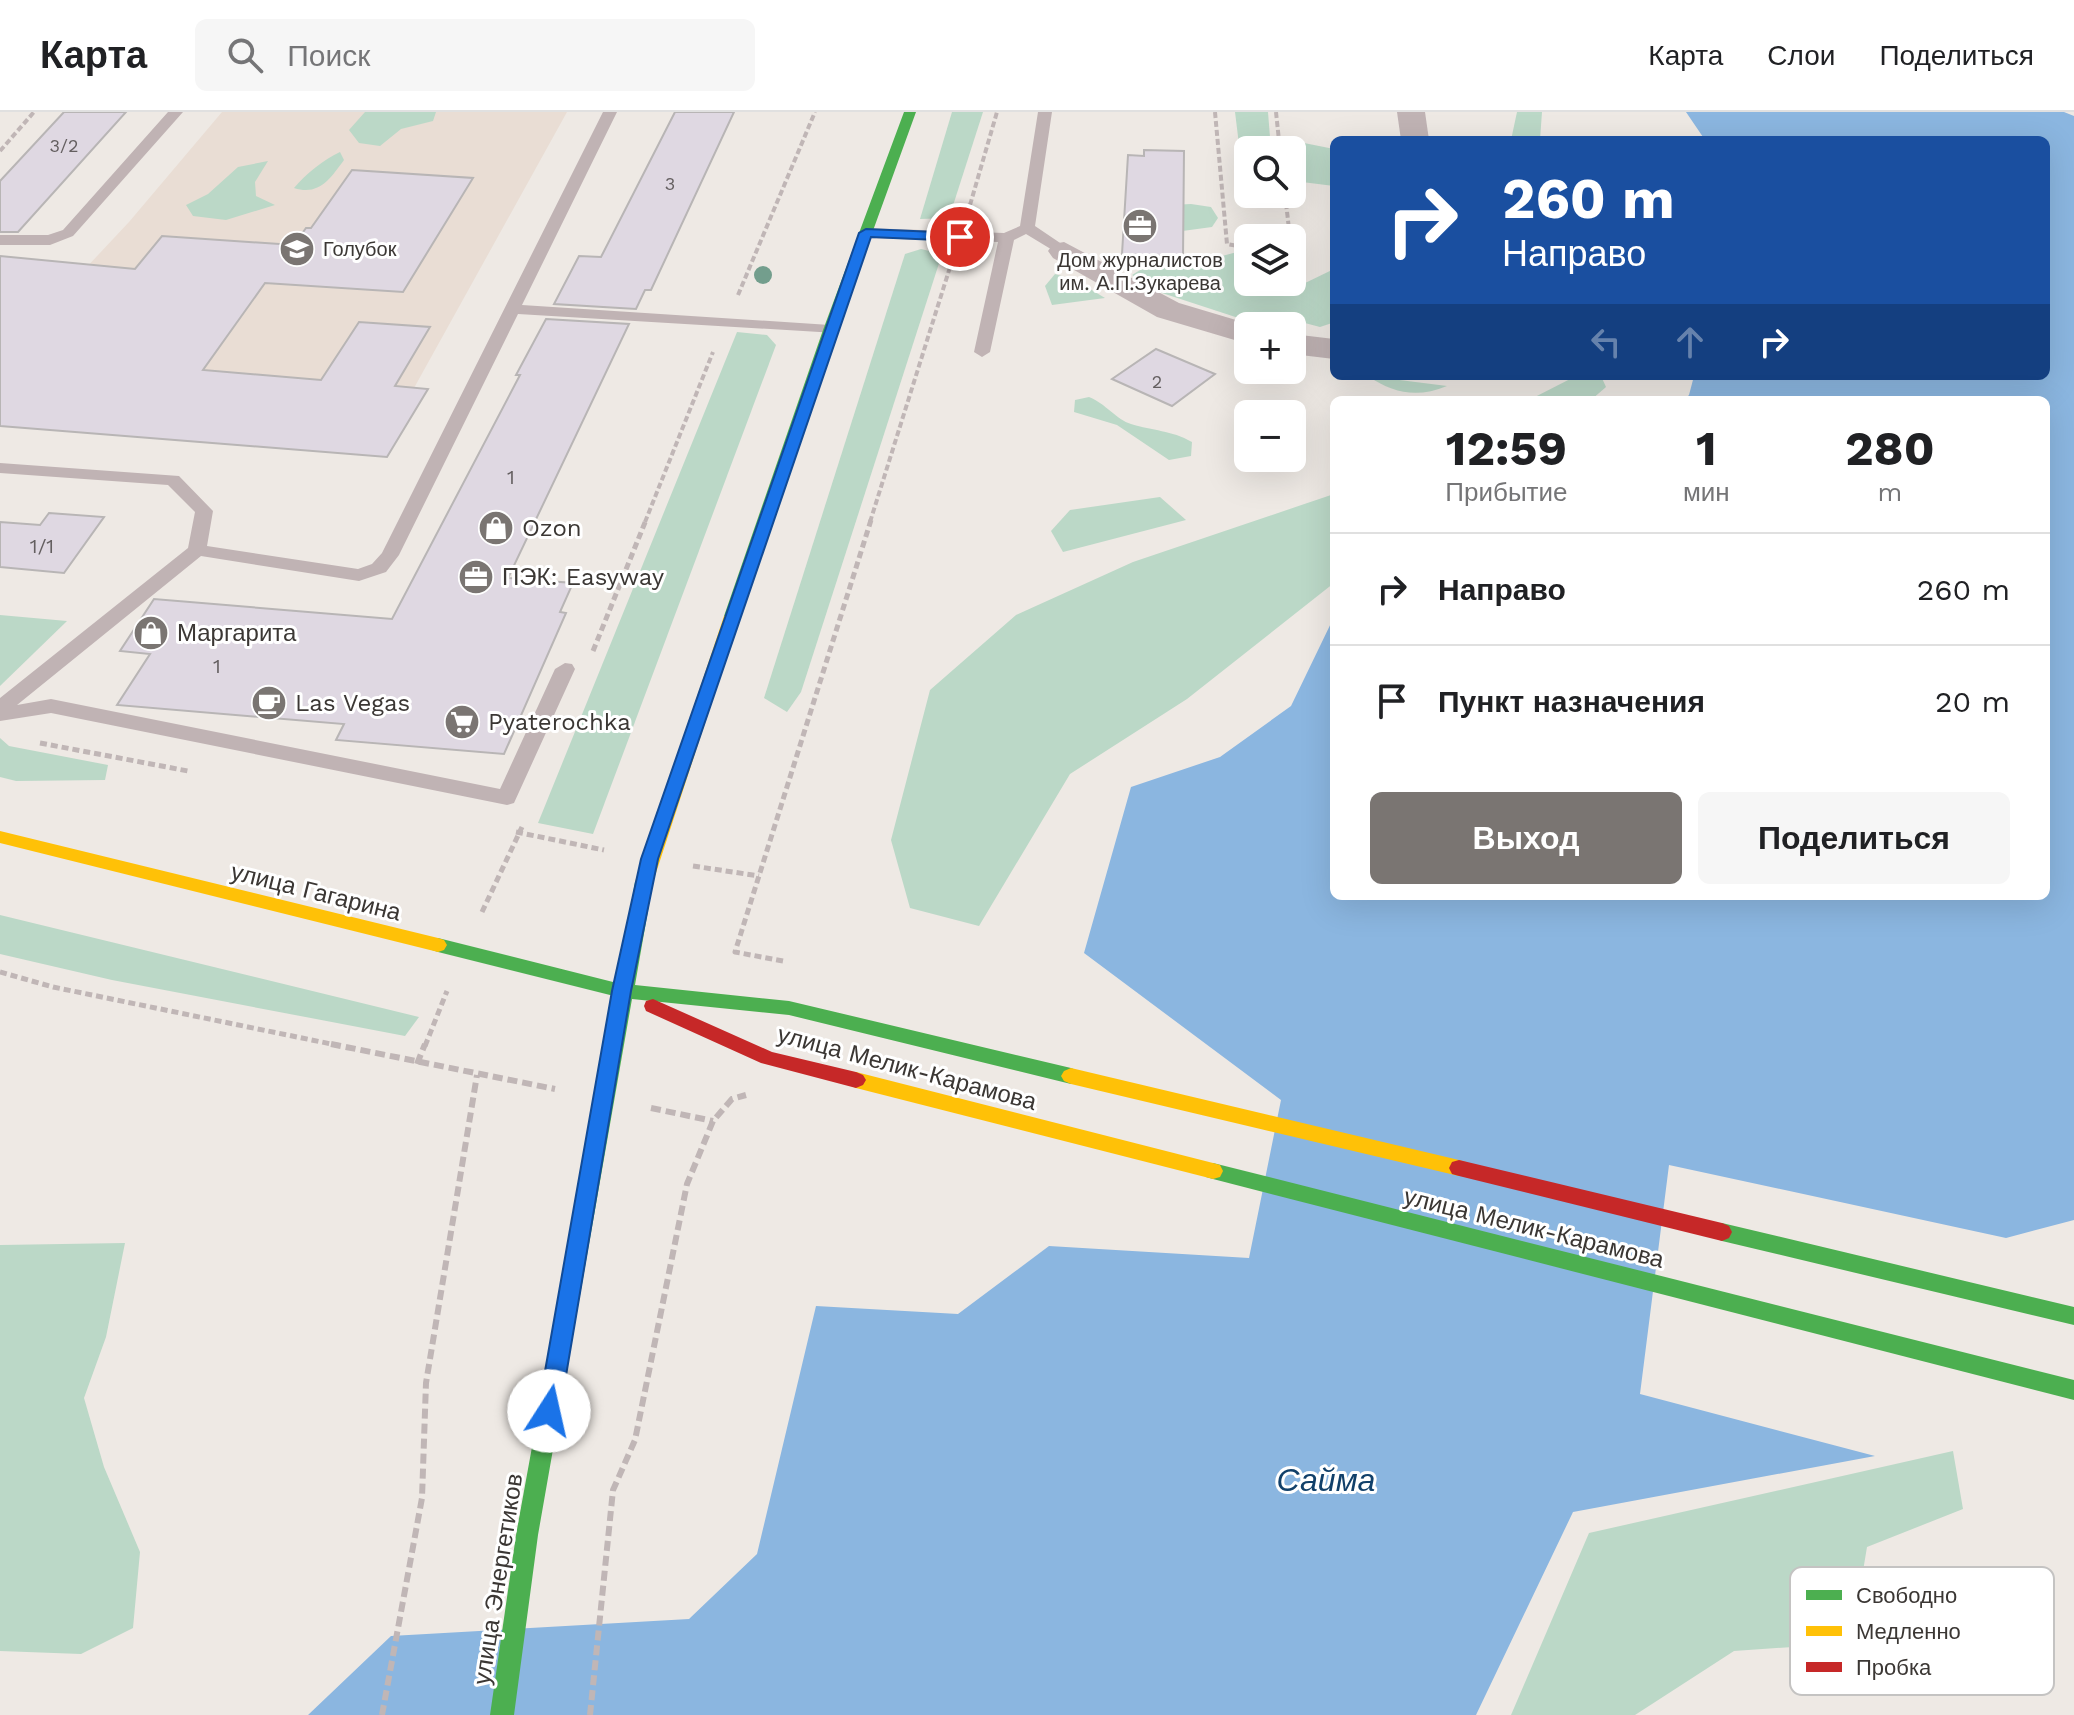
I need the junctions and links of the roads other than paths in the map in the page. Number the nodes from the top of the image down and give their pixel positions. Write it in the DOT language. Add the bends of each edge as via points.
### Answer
graph roads {
  1 [pos="176,112"];
  2 [pos="610,112"];
  3 [pos="910,112"];
  4 [pos="1045,112"];
  5 [pos="1411,112"];
  6 [pos="1414,136"];
  7 [pos="1027,228"];
  8 [pos="866,233"];
  9 [pos="1007,238"];
  10 [pos="0,240"];
  11 [pos="1064,251"];
  12 [pos="511,309"];
  13 [pos="830,330"];
  14 [pos="1234,330"];
  15 [pos="1306,346"];
  16 [pos="1330,349"];
  17 [pos="982,352"];
  18 [pos="0,468"];
  19 [pos="197,550"];
  20 [pos="565,669"];
  21 [pos="0,711"];
  22 [pos="0,837"];
  23 [pos="622,991"];
  24 [pos="2074,1316"];
  25 [pos="2074,1390"];
  26 [pos="502,1715"];
  1 -- 10 [label="lane" via="68,233 50,240"];
  2 -- 12 [label="lane"];
  3 -- 8 [label="main road, улица Энергетиков"];
  4 -- 7 [label="lane"];
  5 -- 6 [label="street"];
  7 -- 9 [label="lane"];
  7 -- 11 [label="lane"];
  8 -- 9 [label="lane"];
  8 -- 13 [label="main road, улица Энергетиков"];
  9 -- 17 [label="lane"];
  11 -- 14 [label="street" via="1168,310"];
  12 -- 13 [label="lane"];
  12 -- 19 [label="lane" via="379,568 359,575"];
  13 -- 23 [label="main road, улица Энергетиков" via="649,859"];
  15 -- 16 [label="street"];
  18 -- 19 [label="lane" via="173,480 204,511"];
  19 -- 21 [label="lane"];
  20 -- 21 [label="lane" via="507,798 51,706"];
  22 -- 23 [label="main road, улица Гагарина"];
  23 -- 24 [label="main road, улица Мелик-Карамова" via="789,1008"];
  23 -- 25 [label="main road, улица Мелик-Карамова" via="768,1058"];
  23 -- 26 [label="main road, улица Энергетиков" via="527,1535"];
}
